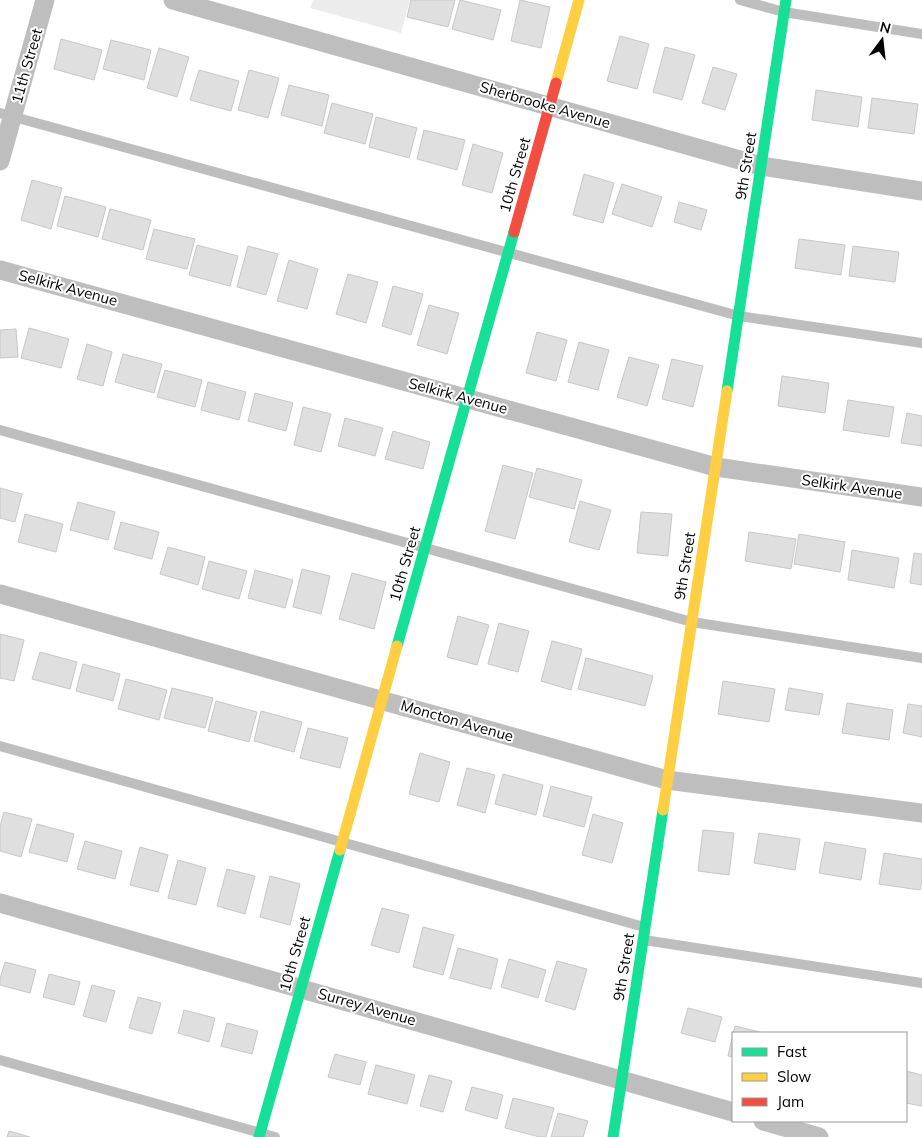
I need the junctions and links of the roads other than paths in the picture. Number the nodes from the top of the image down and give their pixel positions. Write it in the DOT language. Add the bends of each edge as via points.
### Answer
graph roads {
  1 [pos="45,0"];
  2 [pos="172,0"];
  3 [pos="579,0"];
  4 [pos="740,0"];
  5 [pos="786,0"];
  6 [pos="784,12"];
  7 [pos="922,34"];
  8 [pos="550,106"];
  9 [pos="6,114"];
  10 [pos="0,161"];
  11 [pos="761,166"];
  12 [pos="922,190"];
  13 [pos="508,253"];
  14 [pos="0,270"];
  15 [pos="739,316"];
  16 [pos="922,343"];
  17 [pos="467,398"];
  18 [pos="0,430"];
  19 [pos="716,467"];
  20 [pos="922,497"];
  21 [pos="425,548"];
  22 [pos="0,594"];
  23 [pos="692,622"];
  24 [pos="922,658"];
  25 [pos="382,700"];
  26 [pos="0,746"];
  27 [pos="667,780"];
  28 [pos="922,813"];
  29 [pos="342,842"];
  30 [pos="0,903"];
  31 [pos="645,927"];
  32 [pos="643,940"];
  33 [pos="922,983"];
  34 [pos="301,988"];
  35 [pos="0,1060"];
  36 [pos="622,1080"];
  37 [pos="732,1112"];
  38 [pos="766,1122"];
  39 [pos="259,1135"];
  40 [pos="275,1137"];
  41 [pos="613,1137"];
  42 [pos="819,1137"];
  1 -- 9 [label="street, 11th Street"];
  2 -- 8 [label="street, Sherbrooke Avenue"];
  3 -- 8 [label="street, 10th Street"];
  4 -- 6 [label="lane"];
  5 -- 6 [label="street, 9th Street"];
  6 -- 7 [label="lane"];
  6 -- 11 [label="street, 9th Street"];
  8 -- 11 [label="street, Sherbrooke Avenue"];
  8 -- 13 [label="street, 10th Street"];
  9 -- 10 [label="street, 11th Street"];
  9 -- 13 [label="lane"];
  11 -- 12 [label="street, Sherbrooke Avenue"];
  11 -- 15 [label="street, 9th Street"];
  13 -- 15 [label="lane"];
  13 -- 17 [label="street, 10th Street"];
  14 -- 17 [label="street, Selkirk Avenue"];
  15 -- 16 [label="lane"];
  15 -- 19 [label="street, 9th Street"];
  17 -- 19 [label="street, Selkirk Avenue"];
  17 -- 21 [label="street, 10th Street"];
  18 -- 21 [label="lane"];
  19 -- 20 [label="street, Selkirk Avenue"];
  19 -- 23 [label="street, 9th Street"];
  21 -- 23 [label="lane"];
  21 -- 25 [label="street, 10th Street"];
  22 -- 25 [label="street, Moncton Avenue"];
  23 -- 24 [label="lane"];
  23 -- 27 [label="street, 9th Street"];
  25 -- 27 [label="street, Moncton Avenue"];
  25 -- 29 [label="street, 10th Street"];
  26 -- 29 [label="lane"];
  27 -- 28 [label="street, Moncton Avenue"];
  27 -- 31 [label="street, 9th Street"];
  29 -- 31 [label="lane"];
  29 -- 34 [label="street, 10th Street"];
  30 -- 34 [label="street, Surrey Avenue"];
  31 -- 32 [label="street, 9th Street"];
  32 -- 33 [label="lane"];
  32 -- 36 [label="street, 9th Street"];
  34 -- 36 [label="street, Surrey Avenue"];
  34 -- 39 [label="street, 10th Street"];
  35 -- 39 [label="lane"];
  36 -- 37 [label="street, Surrey Avenue"];
  36 -- 41 [label="street, 9th Street"];
  38 -- 42 [label="street"];
  39 -- 40 [label="lane"];
}
